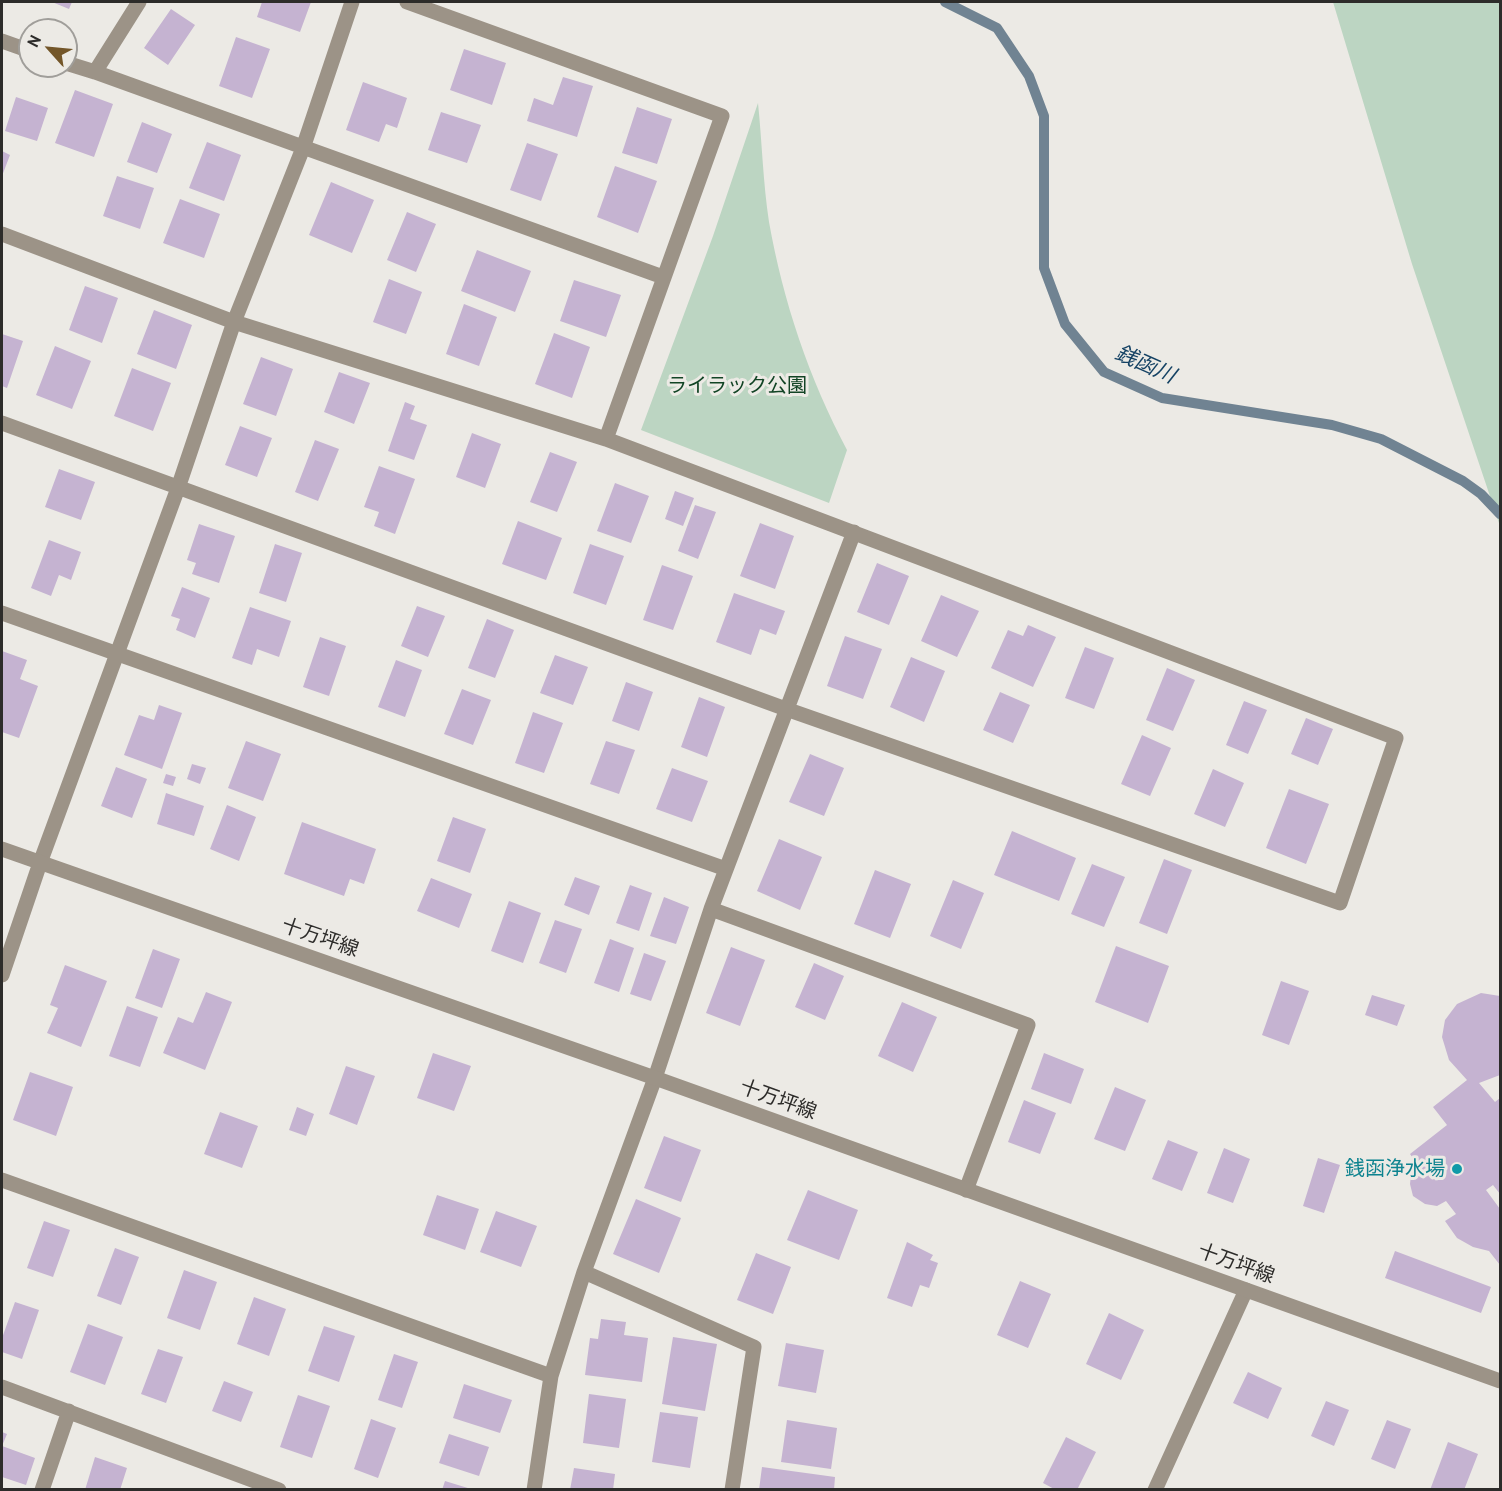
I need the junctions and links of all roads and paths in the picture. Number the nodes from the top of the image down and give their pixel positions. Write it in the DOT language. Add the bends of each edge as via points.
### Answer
graph roads {
  1 [pos="139,2"];
  2 [pos="352,2"];
  3 [pos="406,2"];
  4 [pos="2,41"];
  5 [pos="18,47"];
  6 [pos="78,67"];
  7 [pos="95,72"];
  8 [pos="303,148"];
  9 [pos="2,234"];
  10 [pos="663,277"];
  11 [pos="234,322"];
  12 [pos="2,423"];
  13 [pos="606,439"];
  14 [pos="178,488"];
  15 [pos="854,532"];
  16 [pos="2,613"];
  17 [pos="115,655"];
  18 [pos="786,709"];
  19 [pos="2,849"];
  20 [pos="40,863"];
  21 [pos="726,869"];
  22 [pos="711,909"];
  23 [pos="2,975"];
  24 [pos="655,1078"];
  25 [pos="2,1180"];
  26 [pos="966,1190"];
  27 [pos="584,1272"];
  28 [pos="1246,1290"];
  29 [pos="551,1376"];
  30 [pos="1500,1381"];
  31 [pos="2,1387"];
  32 [pos="69,1411"];
  33 [pos="42,1490"];
  34 [pos="279,1490"];
  35 [pos="534,1490"];
  36 [pos="732,1490"];
  37 [pos="1155,1490"];
  1 -- 7 [label="street"];
  2 -- 8 [label="street"];
  3 -- 10 [label="street" via="722,116"];
  4 -- 5 [label="street"];
  6 -- 7 [label="street"];
  7 -- 8 [label="street"];
  8 -- 10 [label="street"];
  8 -- 11 [label="street"];
  9 -- 11 [label="street"];
  10 -- 13 [label="street"];
  11 -- 13 [label="street"];
  11 -- 14 [label="street"];
  12 -- 14 [label="street"];
  13 -- 15 [label="street"];
  14 -- 17 [label="street"];
  14 -- 18 [label="street"];
  15 -- 18 [label="street"];
  15 -- 18 [label="street" via="1396,738 1340,903"];
  16 -- 17 [label="street"];
  17 -- 20 [label="street"];
  17 -- 21 [label="street"];
  18 -- 21 [label="street"];
  19 -- 20 [label="street, 十万坪線"];
  20 -- 23 [label="street"];
  20 -- 24 [label="street, 十万坪線"];
  21 -- 22 [label="street"];
  22 -- 24 [label="street"];
  22 -- 26 [label="street" via="1028,1025"];
  24 -- 26 [label="street, 十万坪線"];
  24 -- 27 [label="street"];
  25 -- 29 [label="street"];
  26 -- 28 [label="street, 十万坪線"];
  27 -- 29 [label="street"];
  27 -- 36 [label="street" via="754,1347"];
  28 -- 30 [label="street, 十万坪線"];
  28 -- 37 [label="street"];
  29 -- 35 [label="street"];
  31 -- 32 [label="street"];
  32 -- 33 [label="street"];
  32 -- 34 [label="street"];
}
